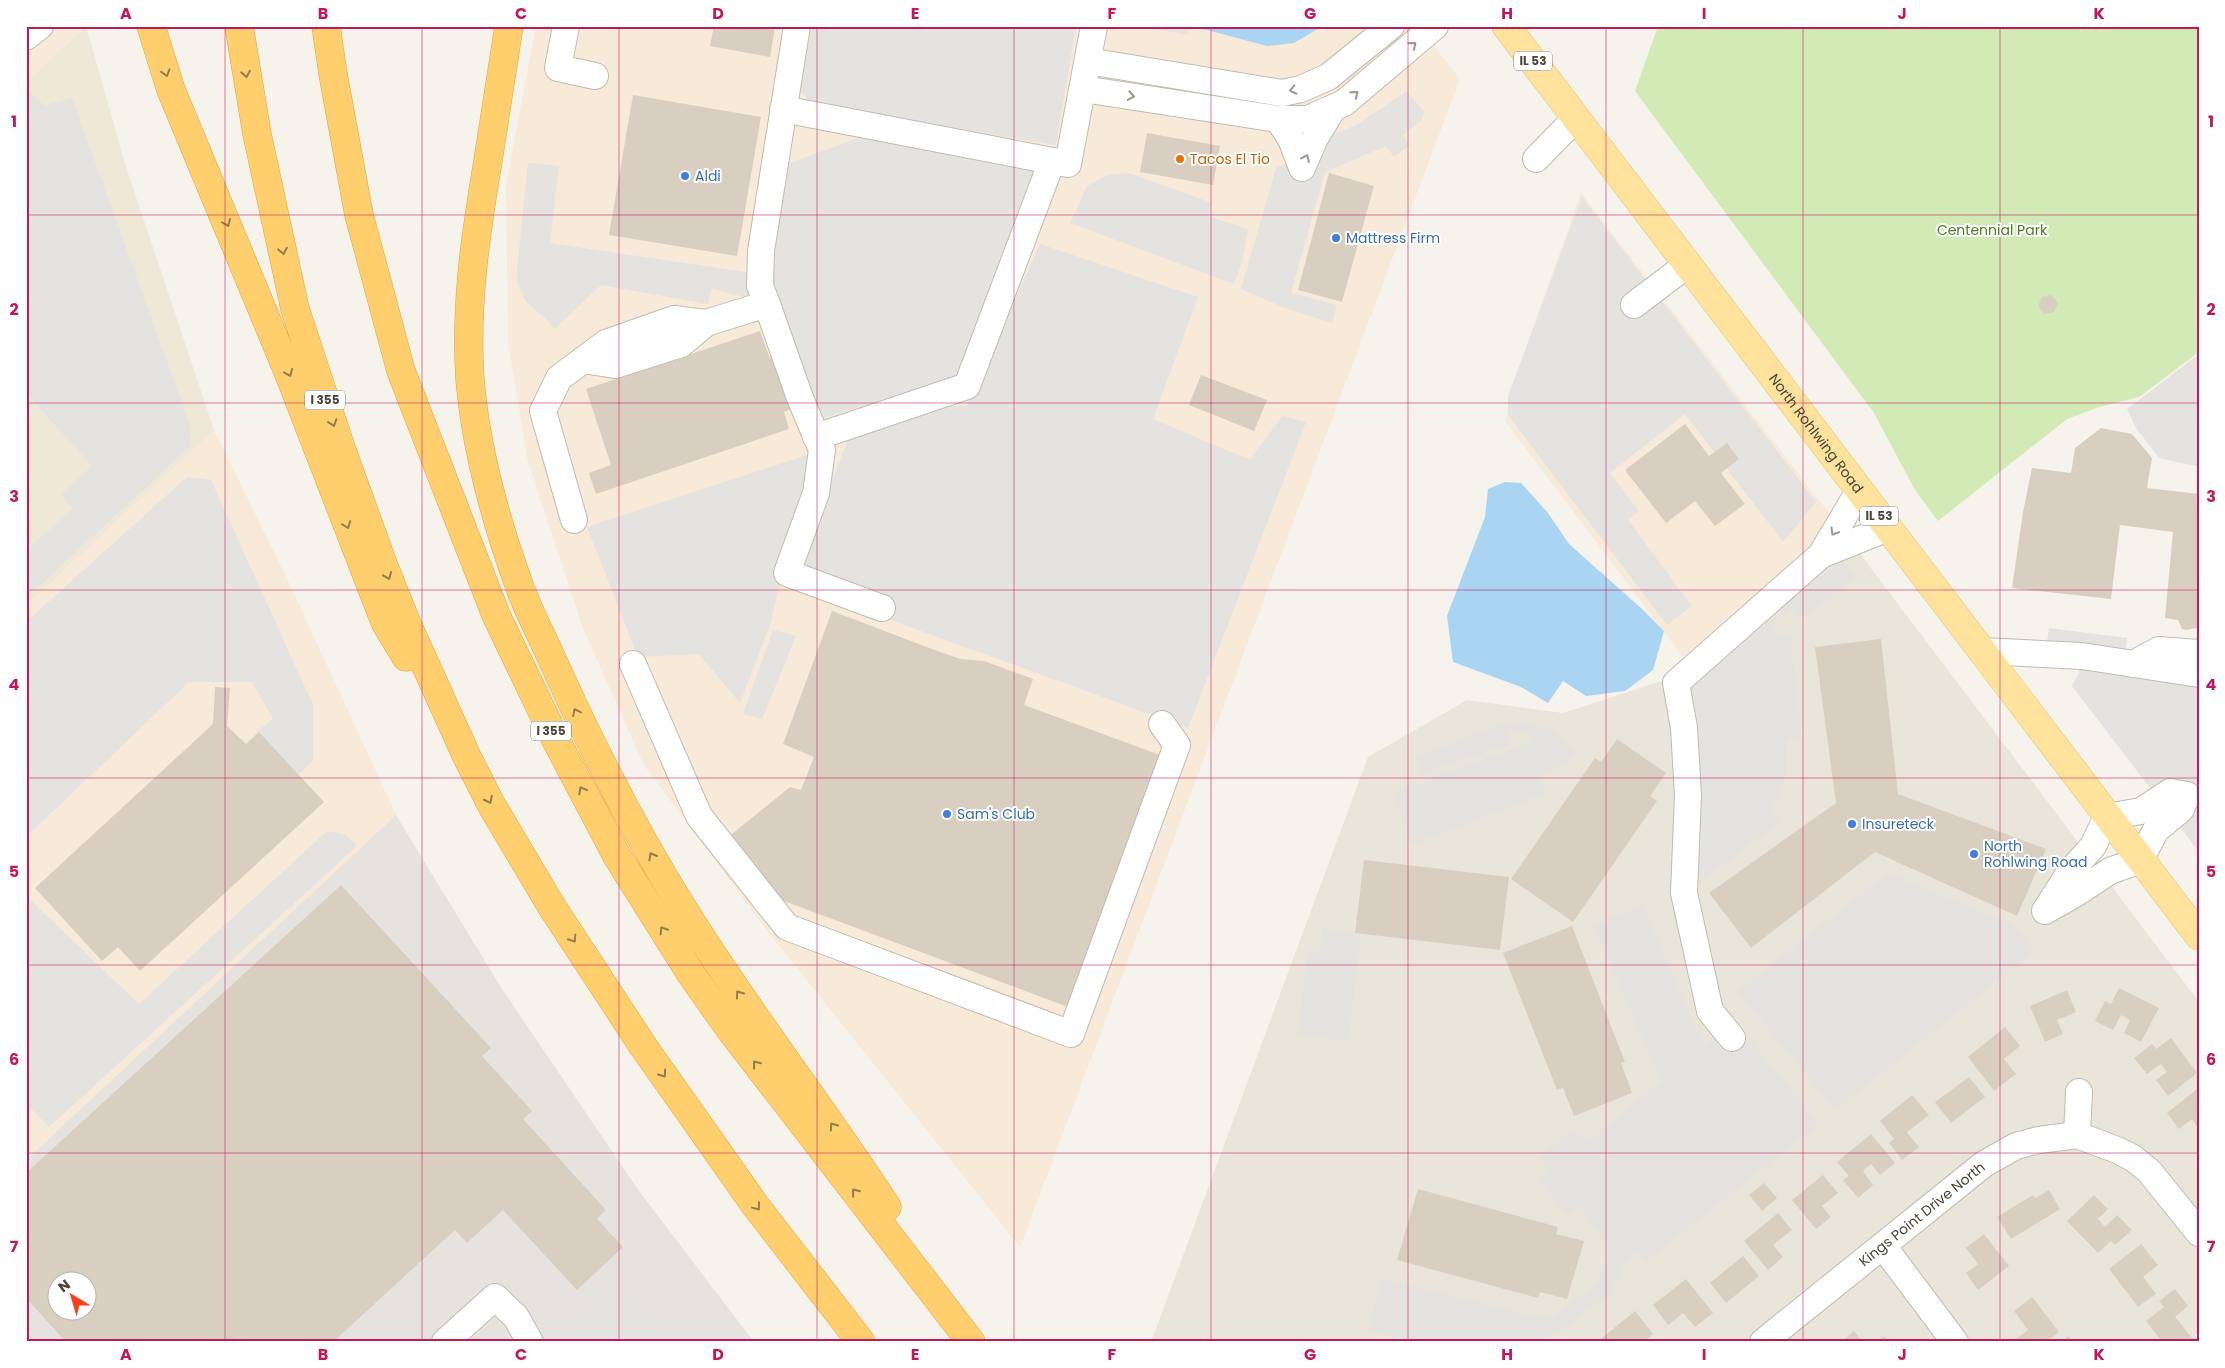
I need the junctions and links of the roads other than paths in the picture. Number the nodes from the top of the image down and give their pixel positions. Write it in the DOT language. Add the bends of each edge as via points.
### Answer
graph roads {
  1 [pos="40,26"];
  2 [pos="151,26"];
  3 [pos="239,26"];
  4 [pos="326,26"];
  5 [pos="509,26"];
  6 [pos="566,26"];
  7 [pos="798,26"];
  8 [pos="1094,26"];
  9 [pos="1391,26"];
  10 [pos="1436,26"];
  11 [pos="1506,26"];
  12 [pos="26,36"];
  13 [pos="1088,61"];
  14 [pos="595,76"];
  15 [pos="1083,89"];
  16 [pos="783,109"];
  17 [pos="1332,110"];
  18 [pos="1576,118"];
  19 [pos="1278,119"];
  20 [pos="1536,159"];
  21 [pos="1052,161"];
  22 [pos="1688,264"];
  23 [pos="767,304"];
  24 [pos="1634,305"];
  25 [pos="816,437"];
  26 [pos="1860,491"];
  27 [pos="574,520"];
  28 [pos="1888,528"];
  29 [pos="1821,555"];
  30 [pos="882,608"];
  31 [pos="1982,651"];
  32 [pos="2199,653"];
  33 [pos="633,664"];
  34 [pos="2132,664"];
  35 [pos="2199,674"];
  36 [pos="1162,724"];
  37 [pos="467,757"];
  38 [pos="2107,817"];
  39 [pos="2140,860"];
  40 [pos="2199,936"];
  41 [pos="1732,1038"];
  42 [pos="2079,1092"];
  43 [pos="2089,1140"];
  44 [pos="2199,1233"];
  45 [pos="1883,1246"];
  46 [pos="445,1342"];
  47 [pos="530,1342"];
  48 [pos="861,1342"];
  49 [pos="971,1342"];
  50 [pos="976,1342"];
  51 [pos="1763,1342"];
  52 [pos="1955,1342"];
  1 -- 12 [label="street"];
  2 -- 37 [label="highway, one-way" via="171,90 289,374 385,622"];
  3 -- 37 [label="highway, I 355, one-way" via="257,134 294,309 384,567"];
  49 -- 4 [label="highway, I 355, one-way" via="691,974 617,856 556,740 496,615 402,371 359,215"];
  50 -- 5 [label="highway, one-way" via="856,1160 685,912 644,843 576,713 518,584 478,443 470,380 470,276"];
  6 -- 14 [label="street" via="558,68"];
  7 -- 16 [label="street"];
  8 -- 13 [label="street"];
  9 -- 13 [label="street, one-way" via="1328,77 1282,93"];
  17 -- 10 [label="street, one-way"];
  11 -- 18 [label="main road, North Rohlwing Road / IL 53"];
  13 -- 15 [label="street"];
  15 -- 19 [label="street, one-way"];
  15 -- 21 [label="street" via="1068,164"];
  16 -- 21 [label="street"];
  16 -- 23 [label="street" via="760,252 760,286"];
  17 -- 19 [label="street" via="1308,119"];
  19 -- 17 [label="street, one-way" via="1291,139 1302,168"];
  18 -- 20 [label="street"];
  18 -- 22 [label="main road, North Rohlwing Road / IL 53"];
  21 -- 25 [label="street" via="968,386"];
  22 -- 24 [label="street"];
  22 -- 26 [label="main road, North Rohlwing Road / IL 53"];
  23 -- 25 [label="street"];
  23 -- 27 [label="street" via="706,323 674,319 606,343 559,378 543,410"];
  25 -- 30 [label="street" via="822,450 816,493 787,573"];
  26 -- 28 [label="main road, North Rohlwing Road / IL 53"];
  26 -- 29 [label="street, one-way"];
  28 -- 29 [label="street"];
  28 -- 31 [label="main road, North Rohlwing Road / IL 53"];
  29 -- 41 [label="street" via="1676,683 1684,728 1688,795 1684,893 1710,1011"];
  31 -- 34 [label="street" via="2082,656"];
  31 -- 38 [label="main road, North Rohlwing Road / IL 53"];
  32 -- 34 [label="street" via="2159,650"];
  33 -- 36 [label="street" via="699,816 787,927 1070,1034 1177,744"];
  34 -- 35 [label="street"];
  37 -- 48 [label="highway, I 355, one-way" via="552,907 643,1046 755,1205"];
  38 -- 39 [label="main road, North Rohlwing Road / IL 53"];
  38 -- 39 [label="street" via="2142,811 2170,792 2187,795 2181,809 2156,830"];
  38 -- 39 [label="street" via="2093,846 2070,872 2045,911 2110,871"];
  39 -- 40 [label="main road, North Rohlwing Road / IL 53"];
  42 -- 43 [label="street"];
  43 -- 44 [label="street" via="2133,1158 2149,1171"];
  43 -- 45 [label="street, Kings Point Drive North" via="2039,1140 2000,1154"];
  45 -- 51 [label="street, Kings Point Drive North"];
  45 -- 52 [label="street"];
  46 -- 47 [label="street" via="495,1297 516,1317"];
}
